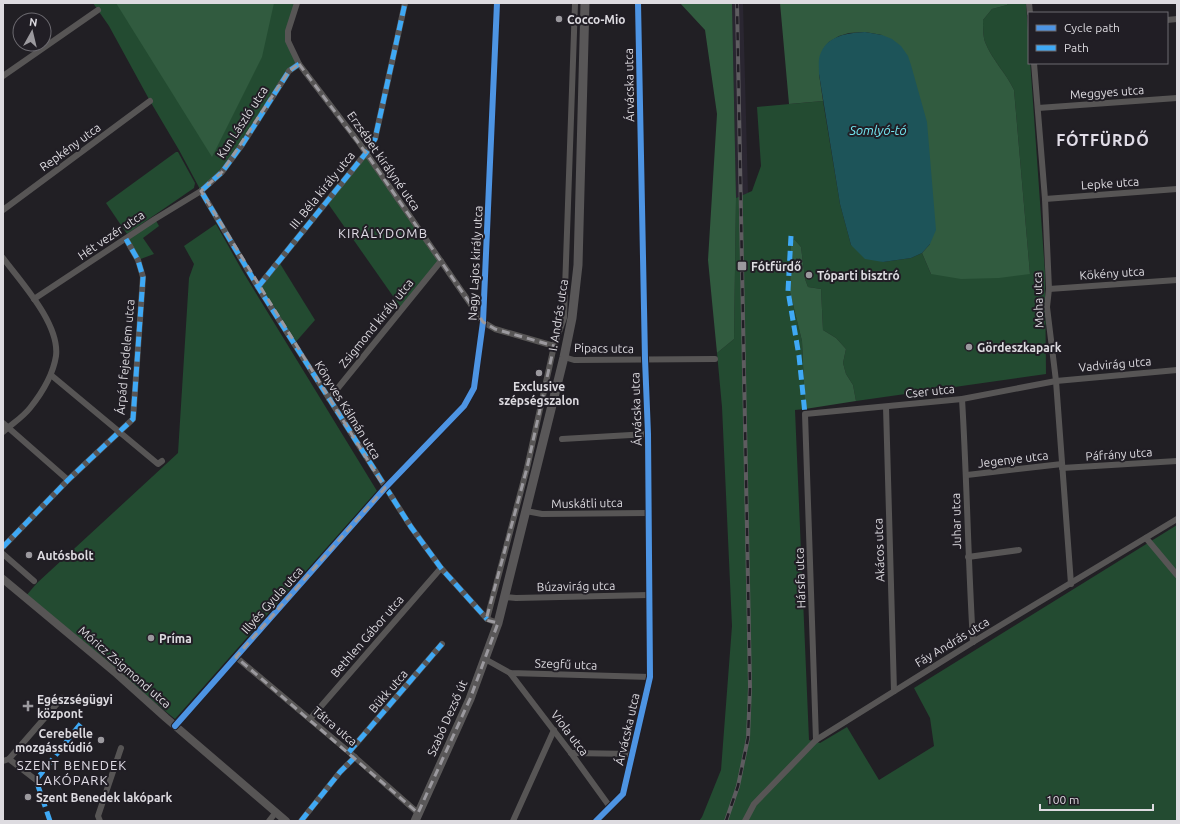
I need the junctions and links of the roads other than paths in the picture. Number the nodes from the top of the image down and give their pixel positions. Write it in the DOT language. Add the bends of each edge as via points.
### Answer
graph roads {
  1 [pos="297,3"];
  2 [pos="404,3"];
  3 [pos="497,3"];
  4 [pos="575,3"];
  5 [pos="585,3"];
  6 [pos="638,3"];
  7 [pos="98,10"];
  8 [pos="299,64"];
  9 [pos="1034,64"];
  10 [pos="3,76"];
  11 [pos="1177,98"];
  12 [pos="150,101"];
  13 [pos="1038,108"];
  14 [pos="366,154"];
  15 [pos="1177,189"];
  16 [pos="201,191"];
  17 [pos="1045,199"];
  18 [pos="3,210"];
  19 [pos="126,239"];
  20 [pos="3,258"];
  21 [pos="441,261"];
  22 [pos="1177,280"];
  23 [pos="258,287"];
  24 [pos="1049,289"];
  25 [pos="34,299"];
  26 [pos="483,322"];
  27 [pos="554,346"];
  28 [pos="564,357"];
  29 [pos="645,359"];
  30 [pos="715,359"];
  31 [pos="1177,370"];
  32 [pos="51,375"];
  33 [pos="1056,381"];
  34 [pos="329,399"];
  35 [pos="962,399"];
  36 [pos="886,407"];
  37 [pos="805,414"];
  38 [pos="3,423"];
  39 [pos="6,430"];
  40 [pos="120,432"];
  41 [pos="648,434"];
  42 [pos="562,438"];
  43 [pos="162,461"];
  44 [pos="1177,461"];
  45 [pos="1062,466"];
  46 [pos="967,475"];
  47 [pos="68,480"];
  48 [pos="385,488"];
  49 [pos="526,511"];
  50 [pos="648,513"];
  51 [pos="1177,519"];
  52 [pos="1146,538"];
  53 [pos="3,546"];
  54 [pos="1019,550"];
  55 [pos="3,554"];
  56 [pos="968,557"];
  57 [pos="441,568"];
  58 [pos="1177,575"];
  59 [pos="3,579"];
  60 [pos="34,581"];
  61 [pos="1072,584"];
  62 [pos="649,595"];
  63 [pos="504,597"];
  64 [pos="486,619"];
  65 [pos="498,623"];
  66 [pos="973,642"];
  67 [pos="442,644"];
  68 [pos="236,657"];
  69 [pos="485,660"];
  70 [pos="510,673"];
  71 [pos="650,677"];
  72 [pos="894,691"];
  73 [pos="62,698"];
  74 [pos="310,719"];
  75 [pos="175,726"];
  76 [pos="554,730"];
  77 [pos="816,740"];
  78 [pos="121,748"];
  79 [pos="349,752"];
  80 [pos="572,753"];
  81 [pos="633,754"];
  82 [pos="355,757"];
  83 [pos="6,760"];
  84 [pos="36,780"];
  85 [pos="610,807"];
  86 [pos="276,812"];
  87 [pos="416,817"];
  88 [pos="100,821"];
  89 [pos="269,821"];
  90 [pos="286,821"];
  91 [pos="301,821"];
  92 [pos="513,821"];
  93 [pos="596,821"];
  94 [pos="745,821"];
  1 -- 8 [label="street, Erzsébet királyné utca" via="288,31 288,41"];
  2 -- 14 [label="street, III. Béla király utca" via="375,139"];
  3 -- 26 [label="street, Nagy Lajos király utca"];
  4 -- 5 [label="street"];
  4 -- 27 [label="street, I. András utca" via="564,318"];
  5 -- 28 [label="main road, I. András utca" via="578,265 572,318"];
  6 -- 29 [label="street, Árvácska utca"];
  7 -- 10 [label="street"];
  8 -- 14 [label="street, Erzsébet királyné utca"];
  8 -- 16 [label="street, Kun László utca" via="289,71 222,172"];
  9 -- 13 [label="street, Moha utca"];
  11 -- 13 [label="street, Meggyes utca"];
  12 -- 18 [label="street, Repkény utca"];
  13 -- 17 [label="street, Moha utca"];
  14 -- 21 [label="street, Erzsébet királyné utca"];
  14 -- 23 [label="street, III. Béla király utca"];
  15 -- 17 [label="street, Lepke utca"];
  16 -- 19 [label="street, Hét vezér utca"];
  16 -- 23 [label="street, Könyves Kálmán utca"];
  17 -- 24 [label="street, Moha utca"];
  19 -- 25 [label="street, Hét vezér utca"];
  19 -- 40 [label="street, Árpád fejedelem utca" via="138,260 143,277 133,419"];
  20 -- 25 [label="street"];
  21 -- 26 [label="street, Erzsébet királyné utca"];
  21 -- 34 [label="street, Zsigmond király utca"];
  22 -- 24 [label="street, Kökény utca"];
  23 -- 34 [label="street, Könyves Kálmán utca"];
  24 -- 33 [label="street, Moha utca" via="1047,307"];
  25 -- 32 [label="street" via="44,312 54,336 56,355"];
  26 -- 27 [label="street, Erzsébet királyné utca" via="495,329"];
  26 -- 48 [label="street, Nagy Lajos király utca" via="474,388 464,406"];
  27 -- 64 [label="street, I. András utca" via="527,468"];
  28 -- 29 [label="street, Pipacs utca" via="574,360"];
  28 -- 49 [label="main road, I. András utca"];
  29 -- 30 [label="street, Pipacs utca"];
  29 -- 41 [label="street, Árvácska utca"];
  31 -- 33 [label="street, Vadvirág utca"];
  32 -- 39 [label="street" via="30,408"];
  32 -- 40 [label="street"];
  33 -- 35 [label="street, Cser utca"];
  33 -- 45 [label="street, Moha utca"];
  34 -- 48 [label="street, Könyves Kálmán utca"];
  35 -- 36 [label="street, Cser utca"];
  35 -- 46 [label="street, Juhar utca"];
  36 -- 37 [label="street, Cser utca"];
  36 -- 72 [label="street, Akácos utca"];
  37 -- 77 [label="street, Hársfa utca"];
  38 -- 39 [label="street"];
  39 -- 47 [label="street"];
  40 -- 43 [label="street" via="158,464"];
  40 -- 47 [label="street, Árpád fejedelem utca"];
  41 -- 42 [label="street"];
  41 -- 50 [label="street, Árvácska utca"];
  44 -- 45 [label="street, Páfrány utca"];
  45 -- 46 [label="street, Jegenye utca"];
  45 -- 61 [label="street, Moha utca"];
  46 -- 56 [label="street, Juhar utca"];
  47 -- 53 [label="street, Árpád fejedelem utca"];
  48 -- 57 [label="street, Könyves Kálmán utca"];
  48 -- 68 [label="street, Illyés Gyula utca"];
  49 -- 50 [label="street, Muskátli utca" via="542,514"];
  49 -- 63 [label="main road, I. András utca"];
  50 -- 62 [label="street, Árvácska utca"];
  51 -- 52 [label="street, Fáy András utca"];
  52 -- 58 [label="street"];
  52 -- 61 [label="street, Fáy András utca"];
  54 -- 56 [label="street"];
  55 -- 60 [label="street"];
  56 -- 66 [label="street, Juhar utca"];
  57 -- 64 [label="street, Könyves Kálmán utca"];
  57 -- 74 [label="street, Bethlen Gábor utca"];
  59 -- 75 [label="street, Móricz Zsigmond utca"];
  61 -- 66 [label="street, Fáy András utca"];
  62 -- 63 [label="street, Búzavirág utca"];
  62 -- 71 [label="street, Árvácska utca"];
  63 -- 65 [label="main road, I. András utca"];
  64 -- 65 [label="street"];
  65 -- 69 [label="main road, Szabó Dezső út"];
  66 -- 72 [label="street, Fáy András utca"];
  67 -- 79 [label="street, Bükk utca"];
  68 -- 74 [label="street, Tátra utca"];
  68 -- 75 [label="street, Illyés Gyula utca"];
  69 -- 70 [label="street, Szegfű utca"];
  69 -- 87 [label="main road, Szabó Dezső út"];
  70 -- 71 [label="street, Szegfű utca"];
  70 -- 76 [label="street, Viola utca"];
  71 -- 81 [label="street, Árvácska utca"];
  72 -- 77 [label="street, Fáy András utca"];
  73 -- 83 [label="street"];
  74 -- 79 [label="street, Tátra utca"];
  75 -- 86 [label="street, Móricz Zsigmond utca"];
  76 -- 80 [label="street, Viola utca"];
  76 -- 92 [label="street"];
  77 -- 94 [label="street, Fáy András utca" via="754,804"];
  78 -- 88 [label="street" via="98,816"];
  79 -- 82 [label="street, Tátra utca"];
  80 -- 81 [label="street"];
  80 -- 85 [label="street, Viola utca"];
  81 -- 85 [label="street, Árvácska utca" via="623,794"];
  82 -- 87 [label="street, Tátra utca"];
  82 -- 91 [label="street"];
  83 -- 84 [label="street"];
  85 -- 93 [label="street, Árvácska utca"];
  86 -- 89 [label="street"];
  86 -- 90 [label="street, Móricz Zsigmond utca"];
}
